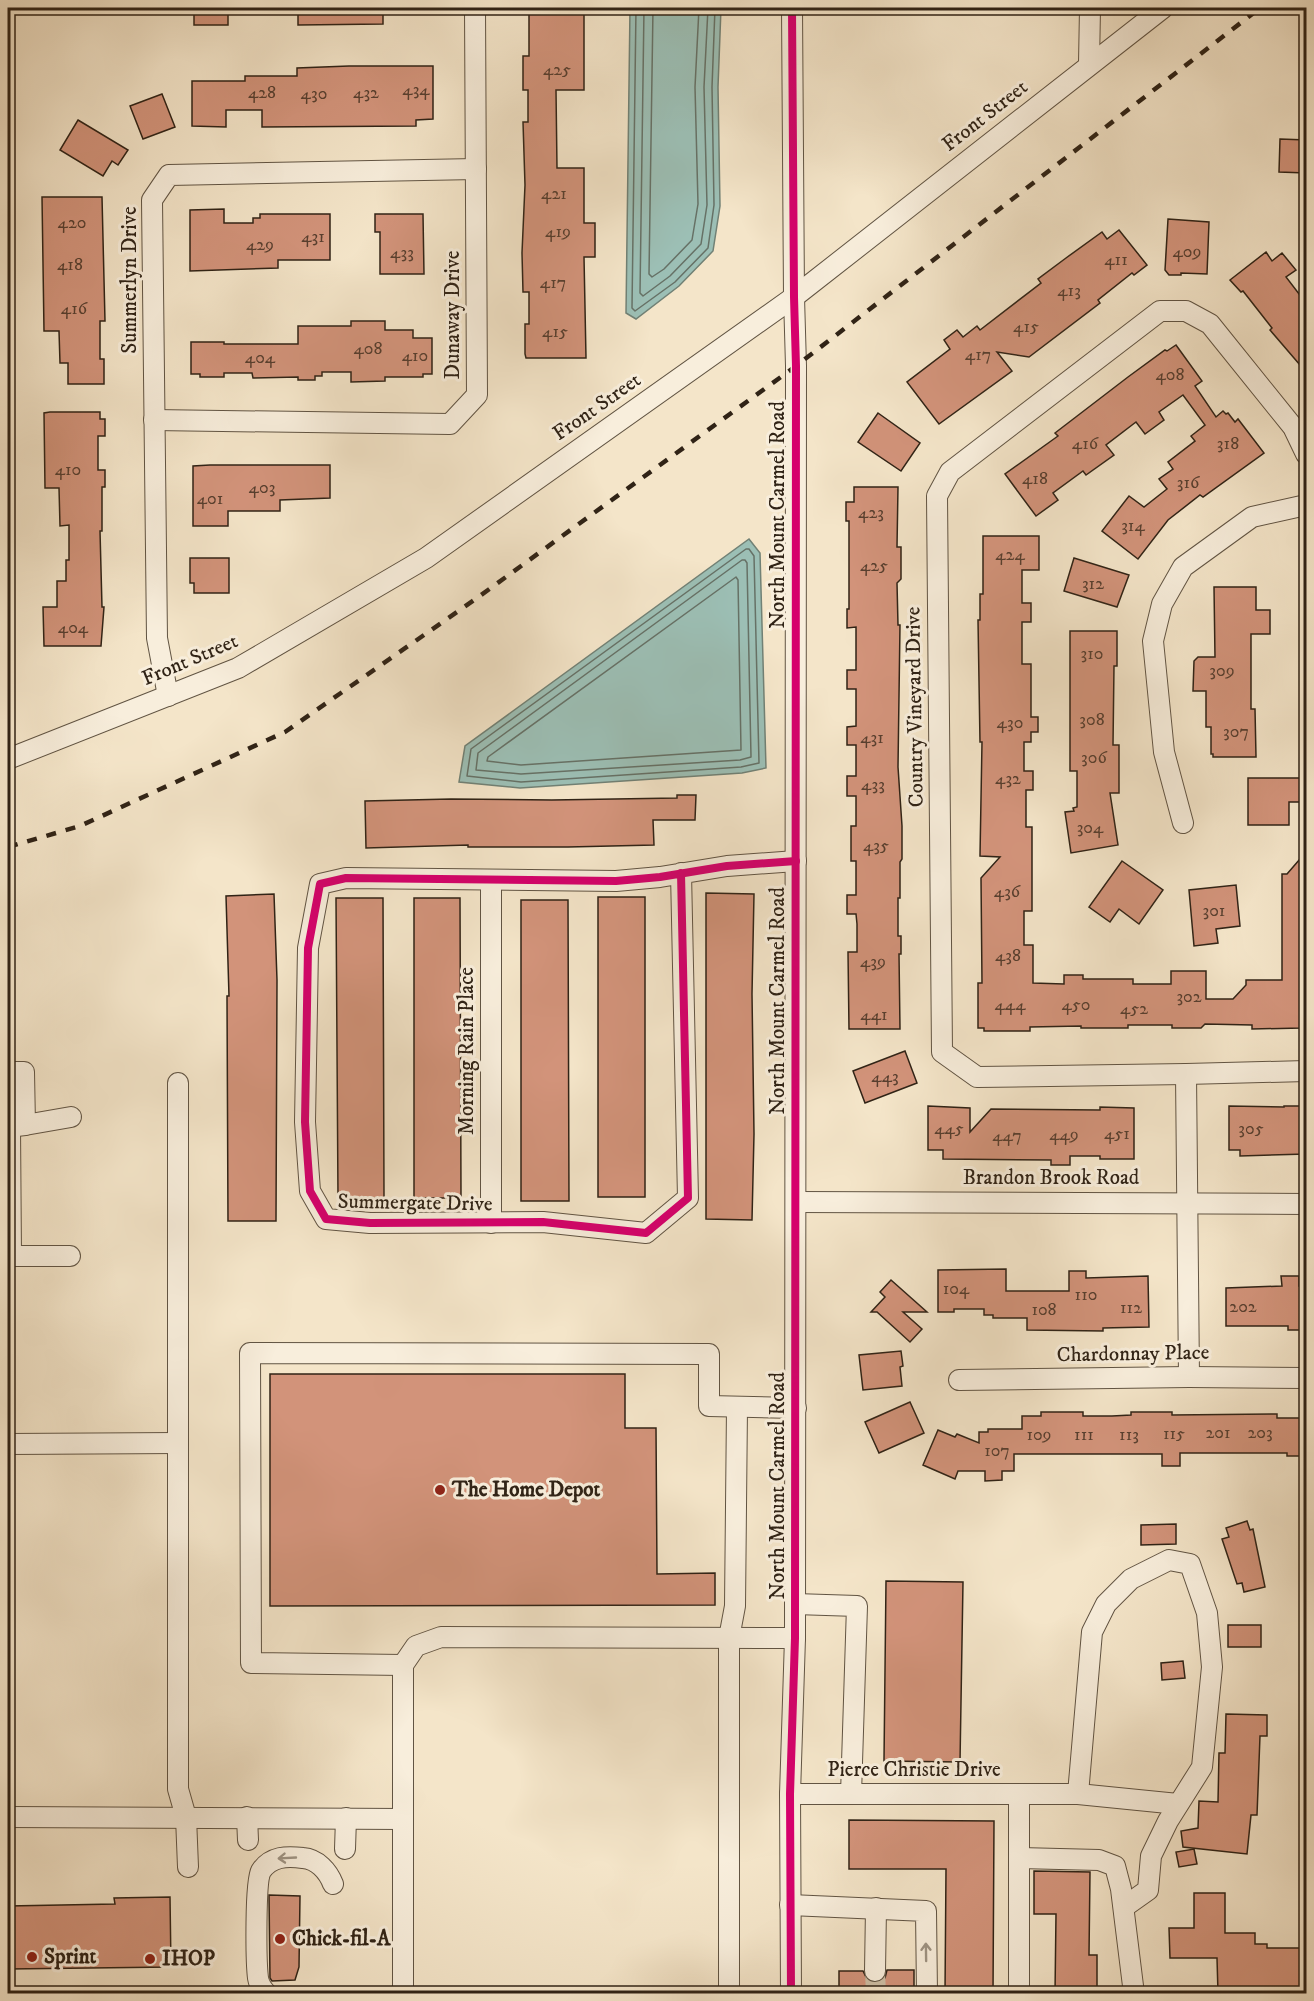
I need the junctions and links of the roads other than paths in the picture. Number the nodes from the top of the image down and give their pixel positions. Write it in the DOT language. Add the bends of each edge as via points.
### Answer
graph roads {
  1 [pos="475,8"];
  2 [pos="792,8"];
  3 [pos="1090,8"];
  4 [pos="1163,8"];
  5 [pos="1089,64"];
  6 [pos="476,169"];
  7 [pos="794,297"];
  8 [pos="154,420"];
  9 [pos="1306,454"];
  10 [pos="1306,505"];
  11 [pos="168,696"];
  12 [pos="8,759"];
  13 [pos="1183,823"];
  14 [pos="796,861"];
  15 [pos="681,873"];
  16 [pos="490,880"];
  17 [pos="1306,1071"];
  18 [pos="8,1072"];
  19 [pos="1186,1074"];
  20 [pos="178,1083"];
  21 [pos="70,1117"];
  22 [pos="14,1126"];
  23 [pos="796,1202"];
  24 [pos="1187,1202"];
  25 [pos="1306,1204"];
  26 [pos="491,1223"];
  27 [pos="10,1256"];
  28 [pos="70,1256"];
  29 [pos="1189,1377"];
  30 [pos="1306,1378"];
  31 [pos="960,1380"];
  32 [pos="736,1407"];
  33 [pos="796,1408"];
  34 [pos="178,1443"];
  35 [pos="8,1444"];
  36 [pos="795,1604"];
  37 [pos="729,1638"];
  38 [pos="795,1638"];
  39 [pos="403,1665"];
  40 [pos="790,1794"];
  41 [pos="851,1794"];
  42 [pos="1019,1794"];
  43 [pos="1078,1794"];
  44 [pos="1178,1804"];
  45 [pos="8,1817"];
  46 [pos="186,1817"];
  47 [pos="247,1817"];
  48 [pos="346,1818"];
  49 [pos="403,1819"];
  50 [pos="248,1840"];
  51 [pos="345,1849"];
  52 [pos="1020,1858"];
  53 [pos="188,1867"];
  54 [pos="333,1884"];
  55 [pos="790,1905"];
  56 [pos="1124,1907"];
  57 [pos="876,1908"];
  58 [pos="875,1971"];
  59 [pos="267,1994"];
  60 [pos="403,1994"];
  61 [pos="729,1994"];
  62 [pos="791,1994"];
  63 [pos="927,1994"];
  64 [pos="1019,1994"];
  65 [pos="1134,1994"];
  1 -- 6 [label="street, Dunaway Drive"];
  2 -- 7 [label="street, North Mount Carmel Road"];
  3 -- 5 [label="street"];
  4 -- 5 [label="street, Front Street"];
  5 -- 7 [label="street, Front Street"];
  6 -- 8 [label="street, Summerlyn Drive" via="169,175 152,200"];
  6 -- 8 [label="street, Dunaway Drive" via="477,395 450,424"];
  7 -- 11 [label="street, Front Street" via="426,558 238,668"];
  7 -- 14 [label="street, North Mount Carmel Road"];
  8 -- 11 [label="street, Summerlyn Drive" via="157,638"];
  9 -- 19 [label="street, Country Vineyard Drive" via="1293,427 1210,324 1186,311 1160,311 950,472 937,496 942,1052 977,1077"];
  10 -- 13 [label="street" via="1252,517 1183,567 1162,603 1154,652 1164,752"];
  11 -- 12 [label="street, Front Street"];
  14 -- 15 [label="street, Summergate Drive"];
  14 -- 23 [label="street, North Mount Carmel Road"];
  15 -- 16 [label="street, Summergate Drive" via="616,881"];
  15 -- 26 [label="street, Summergate Drive" via="688,1198 646,1233 543,1222"];
  16 -- 26 [label="street, Morning Rain Place"];
  16 -- 26 [label="street, Summergate Drive" via="346,878 320,884 308,948 305,1122 310,1191 326,1220"];
  17 -- 19 [label="street, Country Vineyard Drive"];
  18 -- 22 [label="street" via="24,1072"];
  19 -- 24 [label="street"];
  20 -- 34 [label="street"];
  21 -- 22 [label="street"];
  22 -- 27 [label="street"];
  23 -- 24 [label="street, Brandon Brook Road"];
  23 -- 33 [label="street, North Mount Carmel Road"];
  24 -- 25 [label="street, Brandon Brook Road"];
  24 -- 29 [label="street"];
  27 -- 28 [label="street"];
  29 -- 30 [label="street, Chardonnay Place"];
  29 -- 31 [label="street, Chardonnay Place"];
  32 -- 33 [label="street"];
  32 -- 37 [label="street" via="735,1606"];
  32 -- 39 [label="street" via="709,1406 709,1354 250,1353 251,1664"];
  33 -- 36 [label="street, North Mount Carmel Road"];
  34 -- 35 [label="street"];
  34 -- 46 [label="street" via="178,1789"];
  36 -- 38 [label="street, North Mount Carmel Road"];
  36 -- 41 [label="street" via="857,1606"];
  37 -- 38 [label="street"];
  37 -- 39 [label="street" via="441,1637 416,1646"];
  37 -- 61 [label="street"];
  38 -- 40 [label="street, North Mount Carmel Road"];
  39 -- 49 [label="street"];
  40 -- 41 [label="street, Pierce Christie Drive"];
  40 -- 55 [label="street, North Mount Carmel Road"];
  41 -- 42 [label="street, Pierce Christie Drive"];
  42 -- 43 [label="street"];
  42 -- 52 [label="street, Pierce Christie Drive"];
  43 -- 44 [label="street"];
  43 -- 44 [label="street" via="1092,1632 1106,1604 1131,1579 1169,1560 1191,1564 1207,1613 1212,1667 1202,1767"];
  44 -- 56 [label="street" via="1151,1856 1148,1890"];
  45 -- 46 [label="street"];
  46 -- 47 [label="street"];
  46 -- 53 [label="street"];
  47 -- 48 [label="street"];
  47 -- 50 [label="street"];
  48 -- 49 [label="street"];
  48 -- 51 [label="street"];
  49 -- 60 [label="street"];
  52 -- 56 [label="street" via="1099,1860 1115,1866"];
  52 -- 64 [label="street, Pierce Christie Drive"];
  54 -- 59 [label="street, one-way" via="318,1863 305,1858 281,1857 262,1870 258,1884 258,1967 260,1985"];
  55 -- 57 [label="street"];
  55 -- 62 [label="street, North Mount Carmel Road"];
  56 -- 65 [label="street"];
  57 -- 58 [label="street"];
  63 -- 57 [label="street, one-way" via="926,1911"];
}
